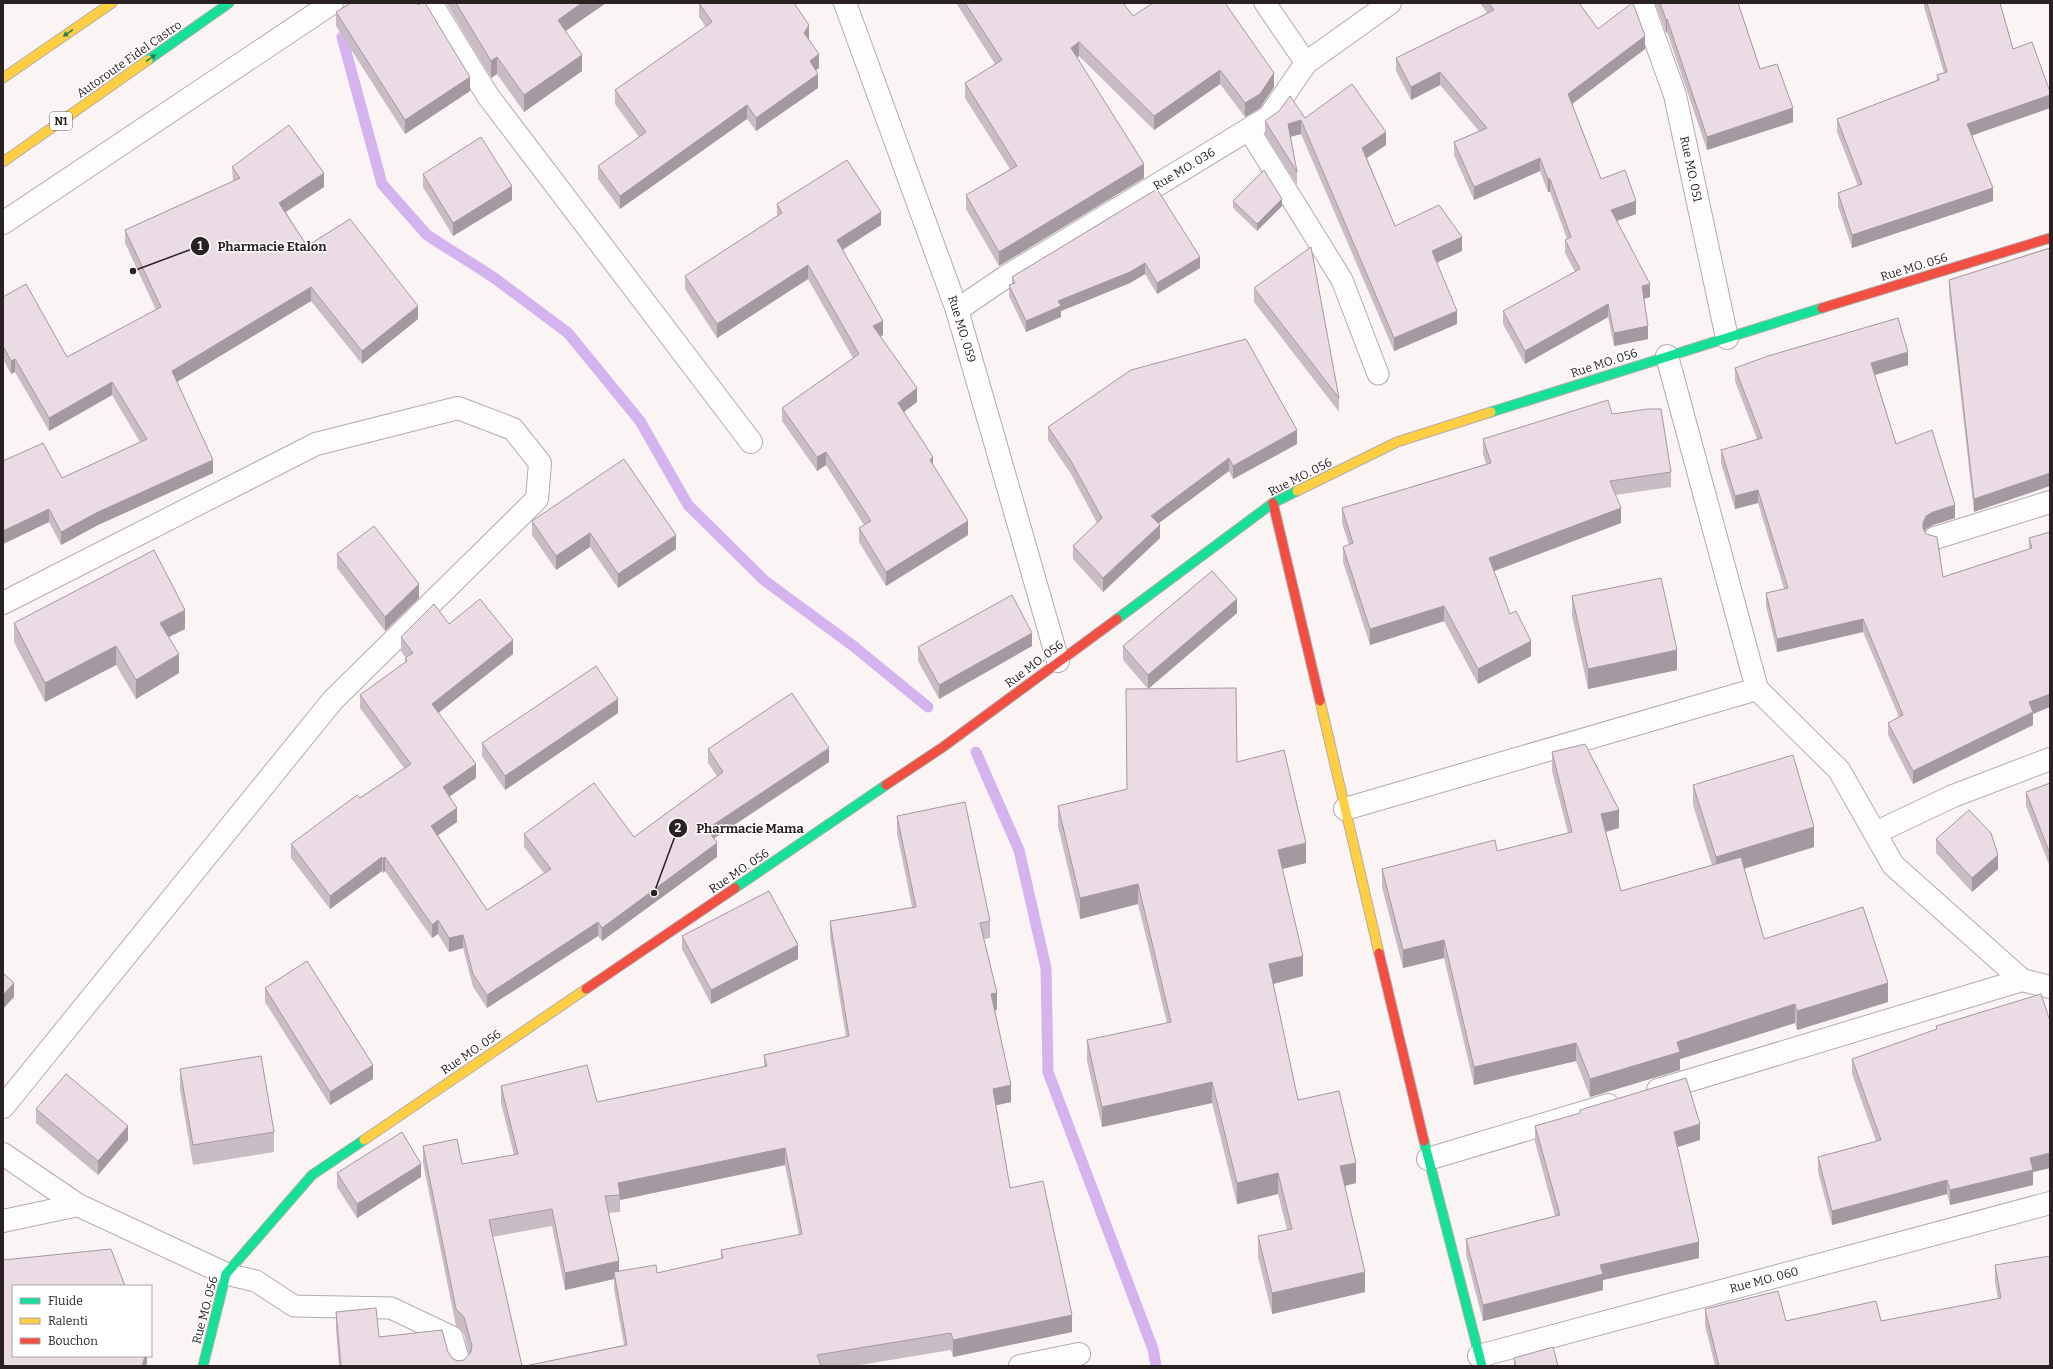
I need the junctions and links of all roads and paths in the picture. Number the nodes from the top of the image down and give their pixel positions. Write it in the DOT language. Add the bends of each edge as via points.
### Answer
graph roads {
  1 [pos="101,3"];
  2 [pos="112,3"];
  3 [pos="229,3"];
  4 [pos="332,3"];
  5 [pos="431,3"];
  6 [pos="845,3"];
  7 [pos="1265,3"];
  8 [pos="1390,3"];
  9 [pos="1642,3"];
  10 [pos="34,45"];
  11 [pos="1306,62"];
  12 [pos="3,78"];
  13 [pos="1249,130"];
  14 [pos="3,163"];
  15 [pos="3,223"];
  16 [pos="2050,238"];
  17 [pos="957,310"];
  18 [pos="1727,338"];
  19 [pos="1667,356"];
  20 [pos="1378,374"];
  21 [pos="751,442"];
  22 [pos="2050,502"];
  23 [pos="1273,503"];
  24 [pos="1935,538"];
  25 [pos="3,603"];
  26 [pos="1058,660"];
  27 [pos="1756,689"];
  28 [pos="2050,759"];
  29 [pos="1345,809"];
  30 [pos="1876,833"];
  31 [pos="2022,980"];
  32 [pos="2050,987"];
  33 [pos="3,1107"];
  34 [pos="3,1154"];
  35 [pos="1428,1159"];
  36 [pos="2050,1203"];
  37 [pos="78,1205"];
  38 [pos="3,1221"];
  39 [pos="226,1274"];
  40 [pos="1080,1354"];
  41 [pos="1480,1361"];
  42 [pos="203,1366"];
  43 [pos="460,1366"];
  44 [pos="1020,1366"];
  1 -- 10 [label="main road"];
  2 -- 12 [label="main road, one-way"];
  14 -- 3 [label="main road, Autoroute Fidel Castro, one-way"];
  4 -- 15 [label="street"];
  5 -- 21 [label="street" via="488,96"];
  6 -- 17 [label="street, Rue MO. 059"];
  7 -- 11 [label="lane"];
  8 -- 11 [label="street, Rue MO. 036"];
  9 -- 18 [label="street, Rue MO. 051" via="1675,94"];
  11 -- 13 [label="street, Rue MO. 036" via="1269,117"];
  13 -- 17 [label="street, Rue MO. 036" via="1004,278"];
  13 -- 20 [label="lane" via="1342,280"];
  16 -- 18 [label="main road, Rue MO. 056"];
  17 -- 26 [label="street, Rue MO. 059"];
  18 -- 19 [label="main road, Rue MO. 056"];
  19 -- 23 [label="main road, Rue MO. 056" via="1397,442"];
  19 -- 27 [label="street"];
  22 -- 24 [label="street"];
  23 -- 26 [label="main road, Rue MO. 056"];
  23 -- 29 [label="main road"];
  25 -- 33 [label="street" via="316,444 458,408 513,429 540,463 537,499 333,700"];
  26 -- 39 [label="main road, Rue MO. 056" via="943,747 312,1175"];
  27 -- 29 [label="street"];
  27 -- 30 [label="street" via="1839,770"];
  28 -- 30 [label="street" via="1953,796"];
  29 -- 35 [label="main road"];
  30 -- 31 [label="street" via="1893,865"];
  31 -- 32 [label="street"];
  31 -- 35 [label="street"];
  34 -- 37 [label="street"];
  35 -- 41 [label="main road"];
  36 -- 41 [label="street, Rue MO. 060"];
  37 -- 38 [label="street"];
  37 -- 39 [label="street"];
  39 -- 42 [label="main road, Rue MO. 056"];
  39 -- 43 [label="lane" via="256,1281 294,1306 391,1308 452,1337"];
  40 -- 44 [label="street"];
}
